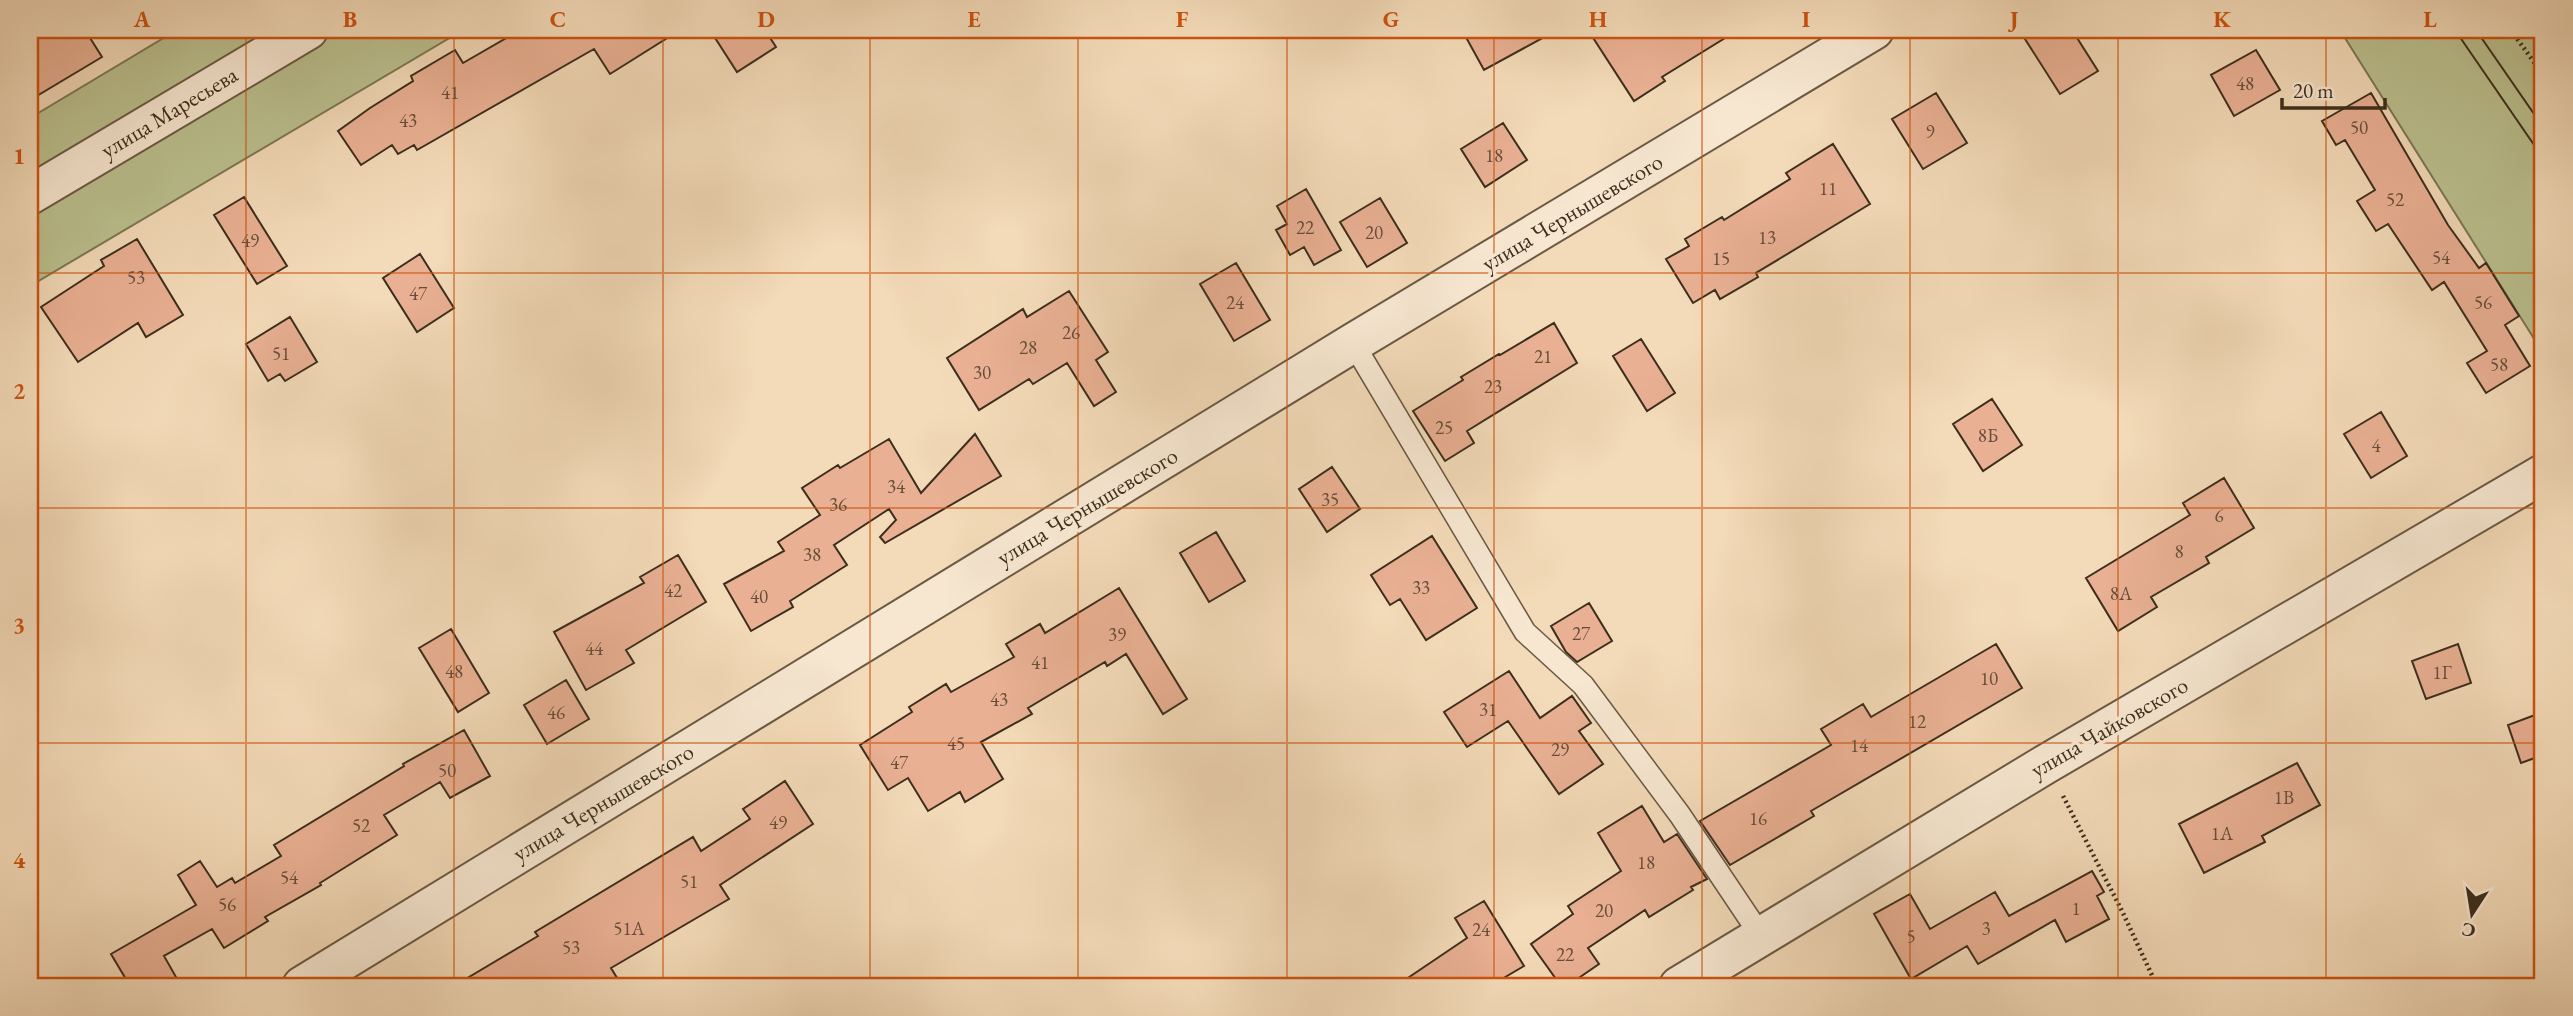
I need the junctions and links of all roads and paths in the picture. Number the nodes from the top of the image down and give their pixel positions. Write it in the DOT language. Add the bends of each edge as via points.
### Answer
graph roads {
  1 [pos="308,30"];
  2 [pos="1874,30"];
  3 [pos="2511,30"];
  4 [pos="2543,75"];
  5 [pos="30,195"];
  6 [pos="1353,343"];
  7 [pos="2543,474"];
  8 [pos="2046,764"];
  9 [pos="1761,936"];
  10 [pos="302,986"];
  11 [pos="1679,986"];
  12 [pos="2157,986"];
  1 -- 5 [label="street, улица Маресьева"];
  2 -- 6 [label="street, улица Чернышевского"];
  3 -- 4 [label="path"];
  6 -- 9 [label="lane" via="1525,632 1584,685 1680,815"];
  6 -- 10 [label="street, улица Чернышевского"];
  7 -- 8 [label="street, улица Чайковского"];
  8 -- 9 [label="street, улица Чайковского"];
  8 -- 12 [label="path"];
  9 -- 11 [label="street, улица Чайковского"];
}
